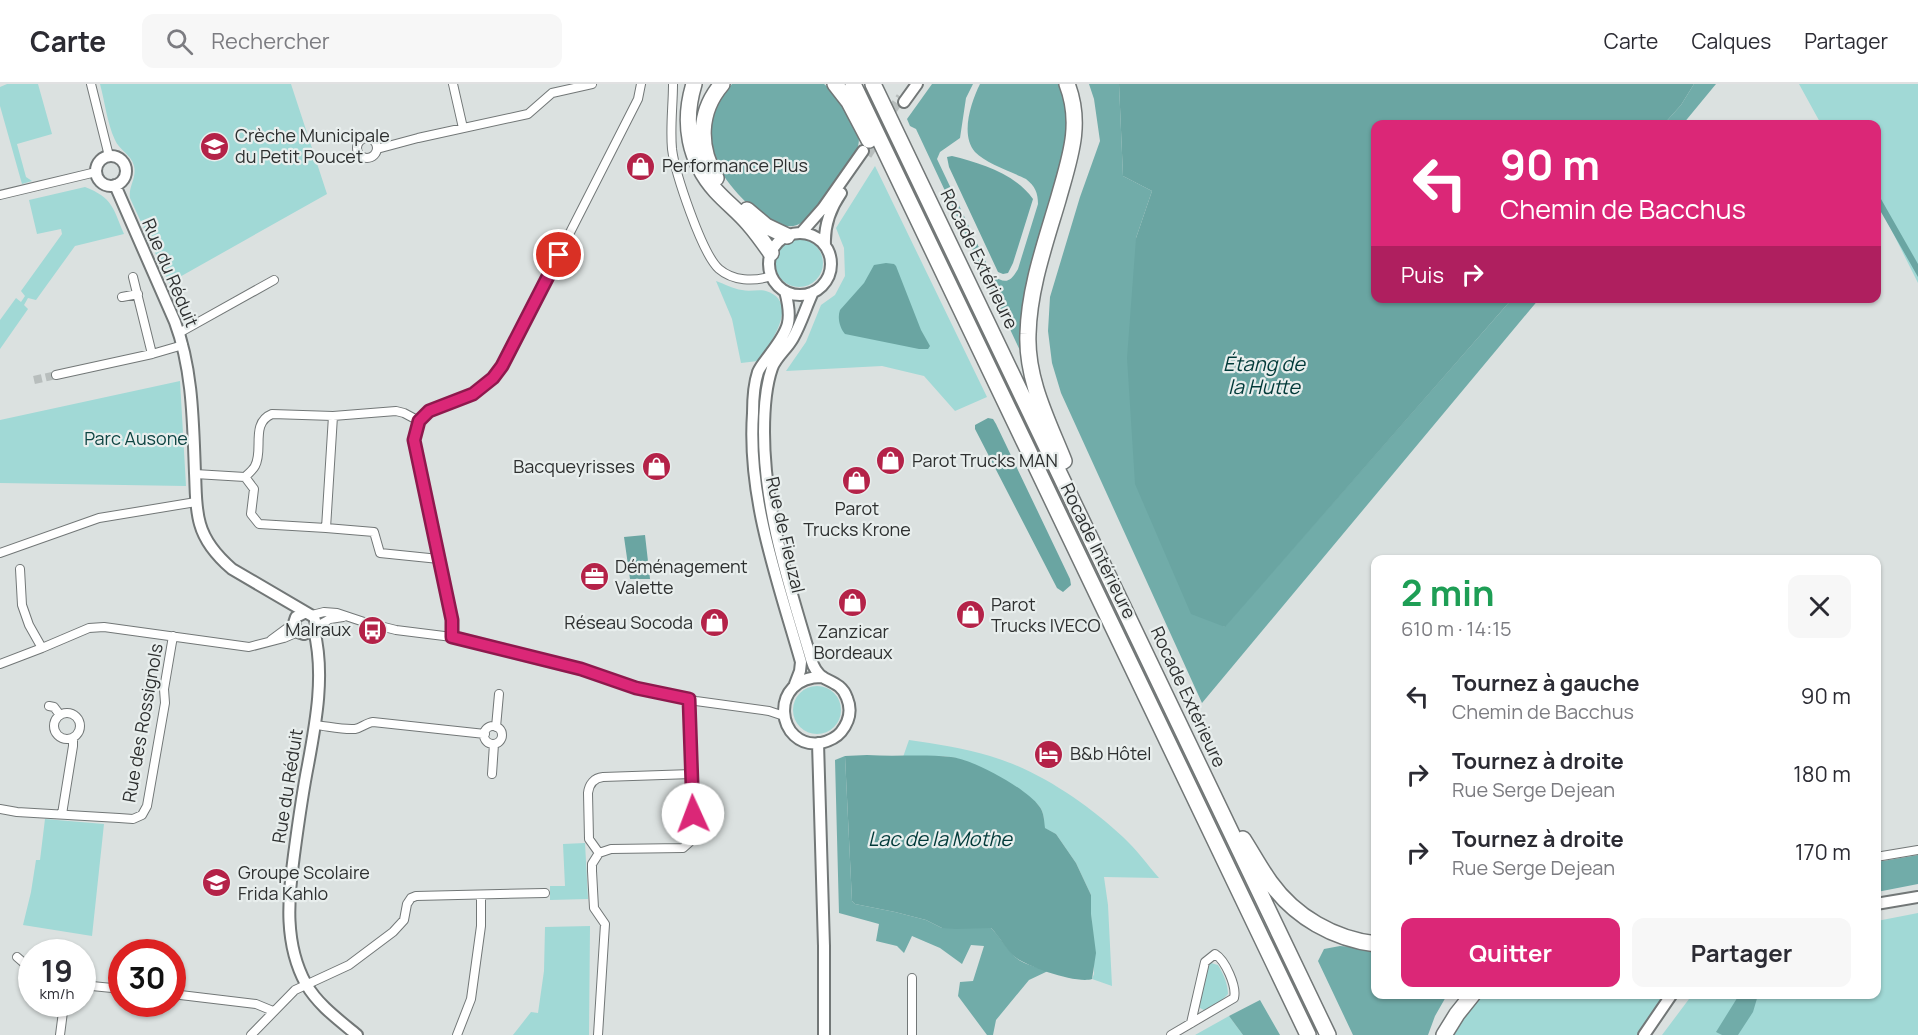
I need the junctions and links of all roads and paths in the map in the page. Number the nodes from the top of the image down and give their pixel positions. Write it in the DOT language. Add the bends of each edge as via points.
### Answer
graph roads {
  1 [pos="91,84"];
  2 [pos="453,84"];
  3 [pos="592,84"];
  4 [pos="641,84"];
  5 [pos="673,84"];
  6 [pos="694,84"];
  7 [pos="722,84"];
  8 [pos="835,84"];
  9 [pos="853,84"];
  10 [pos="873,84"];
  11 [pos="908,84"];
  12 [pos="917,84"];
  13 [pos="1067,84"];
  14 [pos="463,128"];
  15 [pos="377,149"];
  16 [pos="109,156"];
  17 [pos="96,172"];
  18 [pos="896,173"];
  19 [pos="115,185"];
  20 [pos="0,195"];
  21 [pos="794,234"];
  22 [pos="825,245"];
  23 [pos="771,254"];
  24 [pos="133,276"];
  25 [pos="771,276"];
  26 [pos="274,280"];
  27 [pos="785,291"];
  28 [pos="813,292"];
  29 [pos="138,294"];
  30 [pos="122,297"];
  31 [pos="179,333"];
  32 [pos="183,345"];
  33 [pos="152,354"];
  34 [pos="56,375"];
  35 [pos="333,416"];
  36 [pos="419,421"];
  37 [pos="195,474"];
  38 [pos="245,477"];
  39 [pos="196,502"];
  40 [pos="326,528"];
  41 [pos="0,554"];
  42 [pos="439,559"];
  43 [pos="20,569"];
  44 [pos="1124,609"];
  45 [pos="350,617"];
  46 [pos="305,624"];
  47 [pos="173,636"];
  48 [pos="452,637"];
  49 [pos="42,648"];
  50 [pos="0,664"];
  51 [pos="823,677"];
  52 [pos="795,685"];
  53 [pos="499,694"];
  54 [pos="689,699"];
  55 [pos="49,706"];
  56 [pos="60,715"];
  57 [pos="784,716"];
  58 [pos="315,725"];
  59 [pos="496,727"];
  60 [pos="484,734"];
  61 [pos="73,739"];
  62 [pos="818,743"];
  63 [pos="494,744"];
  64 [pos="1191,750"];
  65 [pos="492,774"];
  66 [pos="692,774"];
  67 [pos="0,809"];
  68 [pos="63,814"];
  69 [pos="1918,850"];
  70 [pos="599,853"];
  71 [pos="1881,856"];
  72 [pos="545,893"];
  73 [pos="481,895"];
  74 [pos="1918,897"];
  75 [pos="1881,903"];
  76 [pos="1371,943"];
  77 [pos="912,978"];
  78 [pos="306,986"];
  79 [pos="186,996"];
  80 [pos="1469,999"];
  81 [pos="1669,999"];
  82 [pos="273,1011"];
  83 [pos="62,1017"];
  84 [pos="1191,1023"];
  85 [pos="60,1035"];
  86 [pos="251,1035"];
  87 [pos="357,1035"];
  88 [pos="457,1035"];
  89 [pos="598,1035"];
  90 [pos="824,1035"];
  91 [pos="912,1035"];
  92 [pos="1171,1035"];
  93 [pos="1308,1035"];
  94 [pos="1328,1035"];
  95 [pos="1444,1035"];
  96 [pos="1644,1035"];
  1 -- 16 [label="street"];
  2 -- 14 [label="street"];
  3 -- 14 [label="street" via="552,93 528,114"];
  4 -- 36 [label="street" via="638,99 502,366 473,394 429,411"];
  5 -- 25 [label="street" via="672,148 676,168 709,255 730,276 747,280"];
  6 -- 23 [label="highway" via="688,126 696,162"];
  7 -- 21 [label="highway" via="708,104 704,120 702,133 709,166 718,182 766,226"];
  8 -- 18 [label="highway" via="849,102 879,160"];
  9 -- 18 [label="highway, Rocade Intérieure"];
  10 -- 44 [label="highway, Rocade Extérieure"];
  11 -- 12 [label="street" via="902,100"];
  13 -- 44 [label="highway" via="1074,108 1074,144 1031,298 1031,368 1038,396"];
  14 -- 15 [label="street"];
  16 -- 17 [label="street" via="98,163"];
  16 -- 19 [label="street" via="122,161 125,169 124,177"];
  17 -- 19 [label="street" via="102,183"];
  17 -- 20 [label="street"];
  18 -- 93 [label="highway, Rocade Intérieure"];
  19 -- 31 [label="street, Rue du Réduit"];
  21 -- 22 [label="street" via="814,236"];
  21 -- 22 [label="street" via="823,208 865,153 830,213"];
  21 -- 23 [label="street" via="775,246"];
  22 -- 28 [label="street" via="831,259 829,275"];
  23 -- 25 [label="street"];
  24 -- 29 [label="street"];
  25 -- 27 [label="street"];
  26 -- 31 [label="street"];
  27 -- 28 [label="street" via="799,295"];
  27 -- 52 [label="street, Rue de Fieuzal" via="789,320 784,337 758,372 752,447 762,523 801,662"];
  28 -- 51 [label="street, Rue de Fieuzal" via="791,341 773,365 766,392 764,448 766,481 783,564 811,659"];
  29 -- 30 [label="street"];
  29 -- 33 [label="street"];
  31 -- 32 [label="street, Rue du Réduit"];
  32 -- 33 [label="street"];
  32 -- 37 [label="street, Rue du Réduit" via="192,400"];
  33 -- 34 [label="street"];
  35 -- 36 [label="street" via="396,411"];
  35 -- 38 [label="street" via="266,417 260,424 256,465"];
  35 -- 40 [label="street"];
  36 -- 42 [label="street" via="414,440"];
  37 -- 38 [label="street"];
  37 -- 39 [label="street, Rue du Réduit"];
  38 -- 40 [label="street" via="254,489 251,514 259,524"];
  39 -- 41 [label="street" via="99,518"];
  39 -- 46 [label="street, Rue du Réduit" via="200,525 221,560 273,594"];
  40 -- 42 [label="street" via="374,532 381,553"];
  42 -- 48 [label="street"];
  43 -- 49 [label="street" via="22,605"];
  44 -- 64 [label="highway, Rocade Extérieure"];
  45 -- 46 [label="street"];
  45 -- 46 [label="street" via="324,612"];
  45 -- 48 [label="street" via="396,630"];
  46 -- 47 [label="street" via="270,641 249,646"];
  46 -- 58 [label="street, Rue du Réduit" via="317,662"];
  47 -- 49 [label="street" via="89,628"];
  47 -- 68 [label="street, Rue des Rossignols" via="164,708 147,806 142,815 134,819"];
  48 -- 54 [label="street"];
  49 -- 50 [label="street"];
  51 -- 52 [label="street"];
  51 -- 62 [label="street, Rue de Fieuzal" via="835,682 846,696 849,717 838,735"];
  52 -- 57 [label="street, Rue de Fieuzal" via="785,699"];
  53 -- 59 [label="street"];
  54 -- 57 [label="street"];
  54 -- 66 [label="street"];
  55 -- 56 [label="street"];
  56 -- 61 [label="street" via="54,722 56,734"];
  56 -- 61 [label="street" via="68,713 77,718 80,729"];
  57 -- 62 [label="street" via="800,739"];
  58 -- 60 [label="street" via="352,729 373,722"];
  58 -- 78 [label="street, Rue du Réduit" via="288,910 296,963"];
  59 -- 60 [label="street"];
  59 -- 63 [label="street" via="501,738"];
  60 -- 63 [label="street"];
  61 -- 68 [label="street"];
  62 -- 90 [label="street"];
  63 -- 65 [label="street"];
  64 -- 76 [label="highway" via="1278,892 1318,926"];
  64 -- 94 [label="highway, Rocade Extérieure"];
  66 -- 70 [label="street" via="694,834 688,845"];
  66 -- 70 [label="street" via="603,777 594,781 589,789 589,839"];
  67 -- 68 [label="street, Rue des Rossignols"];
  69 -- 71 [label="street"];
  70 -- 89 [label="street" via="592,864 594,908 605,924"];
  72 -- 73 [label="street"];
  73 -- 78 [label="street" via="411,898 404,920 393,932 349,964"];
  73 -- 88 [label="street" via="482,926 471,999"];
  74 -- 75 [label="street"];
  77 -- 91 [label="street"];
  78 -- 82 [label="street" via="295,990"];
  78 -- 87 [label="street, Rue du Réduit" via="321,1005"];
  79 -- 82 [label="street" via="256,1004"];
  80 -- 95 [label="highway"];
  81 -- 96 [label="street"];
  82 -- 86 [label="street"];
  83 -- 85 [label="street"];
  84 -- 84 [label="street" via="1204,962 1215,954 1224,962 1234,998"];
  84 -- 92 [label="street"];
}
